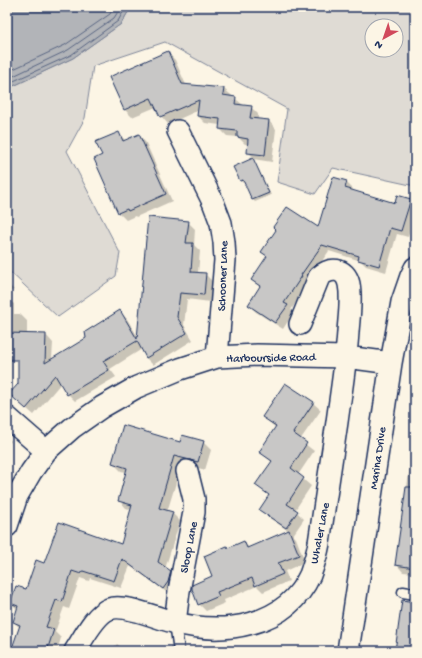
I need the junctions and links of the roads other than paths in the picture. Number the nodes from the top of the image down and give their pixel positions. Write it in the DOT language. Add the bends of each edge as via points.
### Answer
graph roads {
  1 [pos="178,131"];
  2 [pos="415,268"];
  3 [pos="300,324"];
  4 [pos="346,356"];
  5 [pos="217,357"];
  6 [pos="391,363"];
  7 [pos="7,417"];
  8 [pos="46,451"];
  9 [pos="187,471"];
  10 [pos="7,526"];
  11 [pos="403,592"];
  12 [pos="415,594"];
  13 [pos="175,623"];
  14 [pos="75,651"];
  15 [pos="179,651"];
  16 [pos="348,651"];
  1 -- 5 [label="street, Schooner Lane" via="213,202 222,230 225,260"];
  2 -- 6 [label="street, Marina Drive" via="402,302"];
  3 -- 4 [label="street, Whaler Lane" via="319,277 329,270 340,271 349,283 350,296"];
  4 -- 5 [label="street, Harbourside Road"];
  4 -- 6 [label="street, Harbourside Road"];
  4 -- 13 [label="street, Whaler Lane" via="319,542 310,575 294,599 259,622 227,628"];
  5 -- 8 [label="street, Harbourside Road" via="137,387 72,428"];
  6 -- 16 [label="street, Marina Drive"];
  7 -- 8 [label="street"];
  8 -- 10 [label="street, Harbourside Road" via="17,496"];
  9 -- 13 [label="street, Sloop Lane" via="194,500 194,512"];
  11 -- 12 [label="lane"];
  13 -- 14 [label="street, Whaler Lane" via="126,608 107,609 100,614"];
  13 -- 15 [label="lane"];
}
